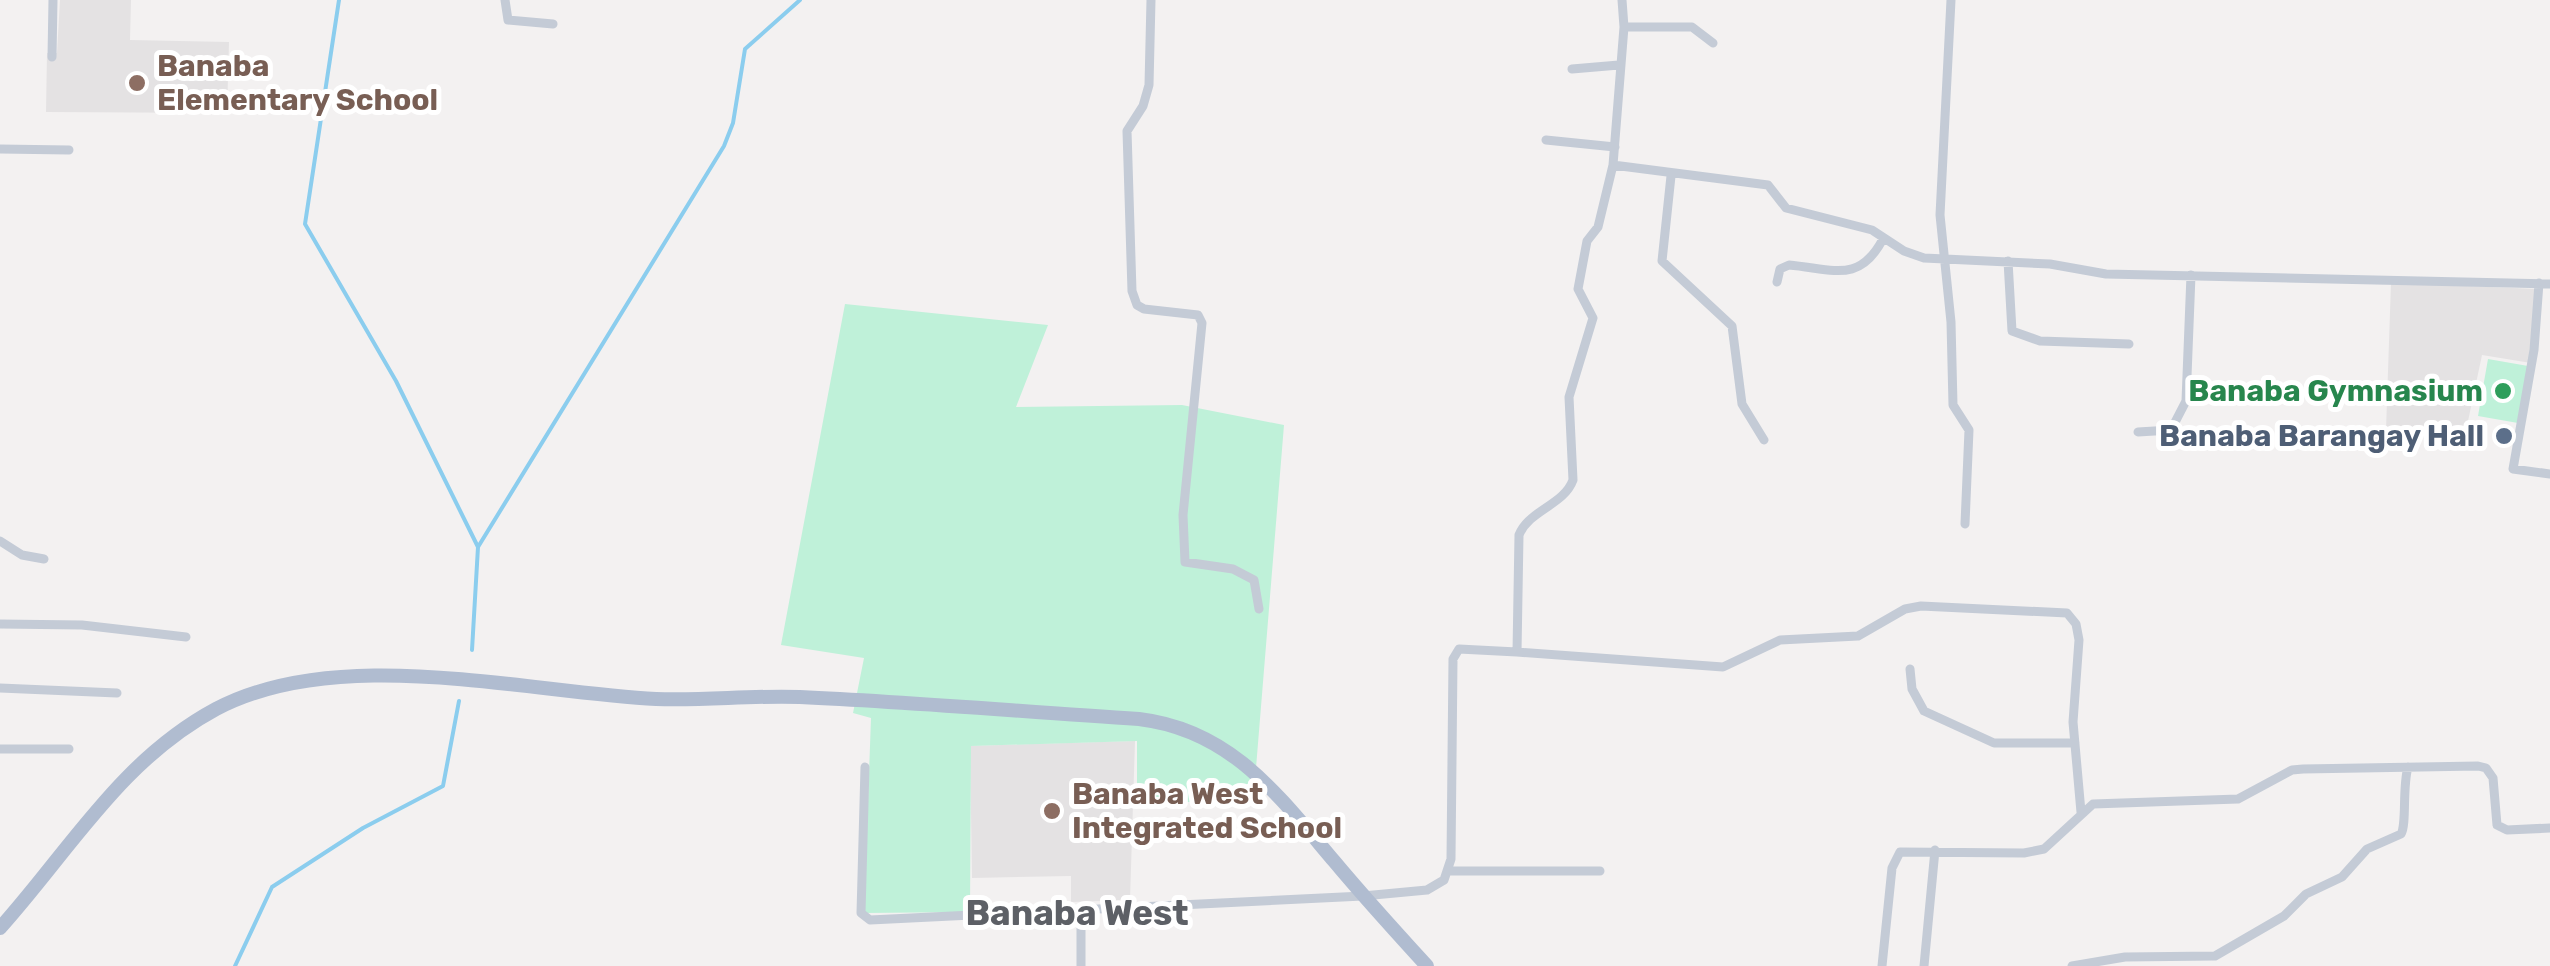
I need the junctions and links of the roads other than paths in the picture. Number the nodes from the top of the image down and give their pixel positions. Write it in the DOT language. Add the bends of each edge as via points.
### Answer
graph roads {
  1 [pos="53,0"];
  2 [pos="505,0"];
  3 [pos="1152,0"];
  4 [pos="1622,0"];
  5 [pos="1951,0"];
  6 [pos="553,24"];
  7 [pos="1624,27"];
  8 [pos="1713,43"];
  9 [pos="52,57"];
  10 [pos="1619,65"];
  11 [pos="1572,69"];
  12 [pos="1546,140"];
  13 [pos="1615,147"];
  14 [pos="0,149"];
  15 [pos="69,150"];
  16 [pos="1613,165"];
  17 [pos="1671,176"];
  18 [pos="1884,239"];
  19 [pos="1946,258"];
  20 [pos="2008,261"];
  21 [pos="2191,275"];
  22 [pos="1776,282"];
  23 [pos="2545,283"];
  24 [pos="2130,344"];
  25 [pos="2138,432"];
  26 [pos="1764,440"];
  27 [pos="2550,474"];
  28 [pos="1965,524"];
  29 [pos="0,541"];
  30 [pos="44,559"];
  31 [pos="1259,609"];
  32 [pos="0,624"];
  33 [pos="186,637"];
  34 [pos="1516,652"];
  35 [pos="1910,669"];
  36 [pos="0,688"];
  37 [pos="118,693"];
  38 [pos="2075,743"];
  39 [pos="0,749"];
  40 [pos="70,749"];
  41 [pos="864,767"];
  42 [pos="2408,767"];
  43 [pos="2081,812"];
  44 [pos="2550,828"];
  45 [pos="1935,850"];
  46 [pos="1447,871"];
  47 [pos="1600,871"];
  48 [pos="1364,896"];
  49 [pos="1081,910"];
  50 [pos="0,928"];
  51 [pos="1080,966"];
  52 [pos="1427,966"];
  53 [pos="1882,966"];
  54 [pos="1924,966"];
  55 [pos="2072,966"];
  1 -- 9 [label="street"];
  2 -- 6 [label="street" via="508,20"];
  3 -- 31 [label="street" via="1149,85 1127,131 1132,291 1137,306 1198,315 1202,323 1183,515 1185,562 1245,574 1254,580"];
  4 -- 7 [label="street"];
  5 -- 19 [label="street" via="1940,186"];
  7 -- 8 [label="street" via="1692,27"];
  7 -- 10 [label="street"];
  10 -- 11 [label="street"];
  10 -- 13 [label="street"];
  12 -- 13 [label="street"];
  13 -- 16 [label="street"];
  14 -- 15 [label="street"];
  16 -- 17 [label="street"];
  16 -- 34 [label="street" via="1578,289 1593,318 1569,397 1573,480 1519,535"];
  17 -- 18 [label="street" via="1768,184 1786,208 1862,226"];
  17 -- 26 [label="street" via="1662,261 1732,326 1742,404"];
  18 -- 19 [label="street" via="1924,258"];
  18 -- 22 [label="street" via="1870,263 1857,269 1789,265"];
  19 -- 20 [label="street"];
  19 -- 28 [label="street" via="1953,405 1969,430"];
  20 -- 21 [label="street" via="2106,274"];
  20 -- 24 [label="street" via="2012,331 2040,341"];
  21 -- 23 [label="street"];
  21 -- 25 [label="street" via="2186,401 2171,430"];
  23 -- 27 [label="street" via="2513,469"];
  29 -- 30 [label="street"];
  32 -- 33 [label="street"];
  34 -- 38 [label="street" via="1723,668 1780,640 1858,636 1905,608 2067,614 2079,640"];
  34 -- 46 [label="street" via="1459,649 1453,659"];
  35 -- 38 [label="street" via="1924,712 1994,743"];
  36 -- 37 [label="street"];
  38 -- 43 [label="street"];
  39 -- 40 [label="street"];
  41 -- 49 [label="street" via="863,918"];
  42 -- 43 [label="street" via="2292,770 2238,799 2106,802"];
  42 -- 44 [label="street" via="2486,768 2497,825"];
  42 -- 55 [label="street" via="2401,834 2366,849 2342,877 2306,894 2264,930 2216,956 2125,957"];
  43 -- 45 [label="street" via="2044,849"];
  45 -- 53 [label="street" via="1900,852 1894,859"];
  45 -- 54 [label="street"];
  46 -- 47 [label="street"];
  46 -- 48 [label="street" via="1427,890"];
  48 -- 49 [label="street"];
  48 -- 50 [label="main road" via="1252,767 1213,740 1160,721 795,697 642,698 331,676 217,708 154,750 104,798"];
  48 -- 52 [label="main road"];
  49 -- 51 [label="street"];
}
